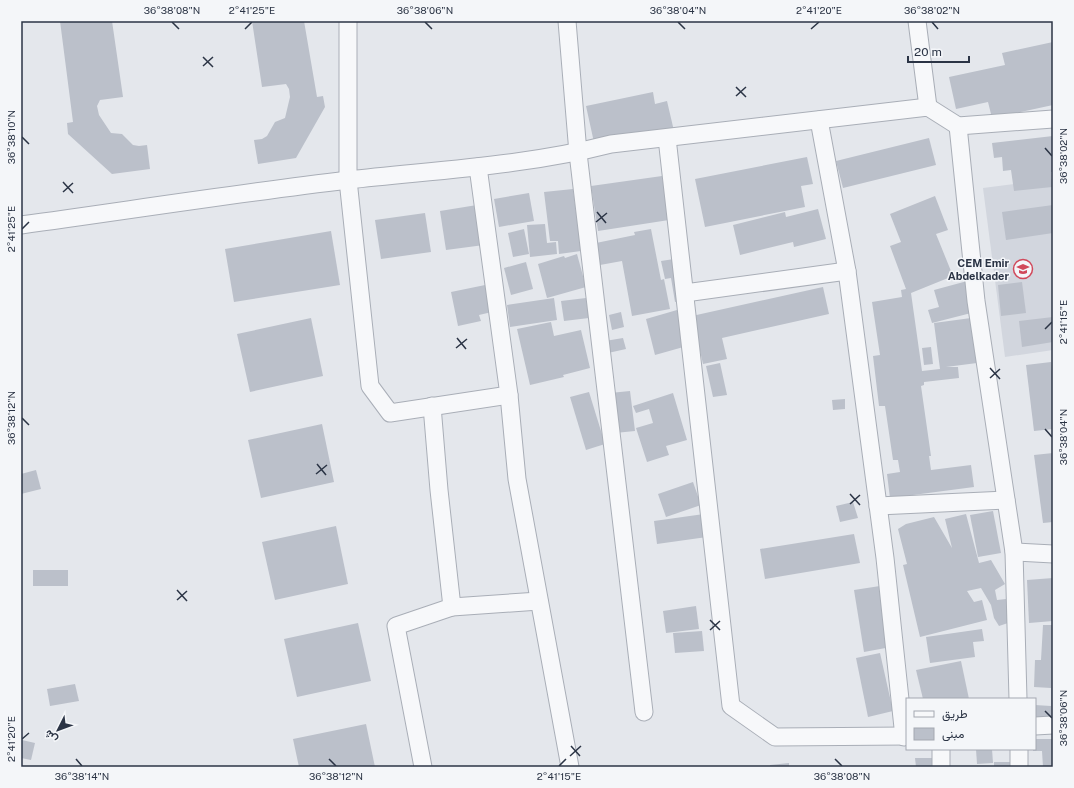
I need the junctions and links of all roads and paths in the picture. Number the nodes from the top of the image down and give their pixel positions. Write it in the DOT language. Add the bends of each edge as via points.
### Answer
graph roads {
  1 [pos="348,21"];
  2 [pos="567,21"];
  3 [pos="917,21"];
  4 [pos="928,107"];
  5 [pos="1053,119"];
  6 [pos="819,120"];
  7 [pos="958,126"];
  8 [pos="667,138"];
  9 [pos="578,153"];
  10 [pos="478,167"];
  11 [pos="348,180"];
  12 [pos="21,225"];
  13 [pos="847,271"];
  14 [pos="685,294"];
  15 [pos="509,395"];
  16 [pos="432,406"];
  17 [pos="1006,500"];
  18 [pos="878,506"];
  19 [pos="1014,552"];
  20 [pos="1053,554"];
  21 [pos="539,601"];
  22 [pos="452,607"];
  23 [pos="1018,698"];
  24 [pos="644,712"];
  25 [pos="1053,725"];
  26 [pos="1036,726"];
  27 [pos="906,737"];
  28 [pos="941,750"];
  29 [pos="1019,750"];
  30 [pos="423,767"];
  31 [pos="570,767"];
  32 [pos="941,767"];
  33 [pos="1019,767"];
  1 -- 11 [label="street"];
  2 -- 9 [label="street"];
  3 -- 4 [label="street"];
  4 -- 6 [label="street"];
  4 -- 7 [label="street"];
  5 -- 7 [label="street"];
  6 -- 8 [label="street"];
  6 -- 13 [label="street"];
  7 -- 17 [label="street" via="976,300"];
  8 -- 9 [label="street" via="612,144"];
  8 -- 14 [label="street"];
  9 -- 10 [label="street"];
  9 -- 24 [label="street"];
  10 -- 11 [label="street"];
  10 -- 15 [label="street"];
  11 -- 12 [label="street"];
  11 -- 16 [label="street" via="370,386 390,413"];
  13 -- 14 [label="street"];
  13 -- 18 [label="street"];
  14 -- 27 [label="street" via="731,706 775,737"];
  15 -- 16 [label="street"];
  15 -- 21 [label="street" via="518,479"];
  16 -- 22 [label="street"];
  17 -- 18 [label="street"];
  17 -- 19 [label="street"];
  18 -- 27 [label="street"];
  19 -- 20 [label="street"];
  19 -- 23 [label="street"];
  21 -- 22 [label="street"];
  21 -- 31 [label="street"];
  22 -- 30 [label="street" via="396,626"];
  25 -- 26 [label="street"];
  28 -- 32 [label="street"];
  29 -- 33 [label="street"];
}
